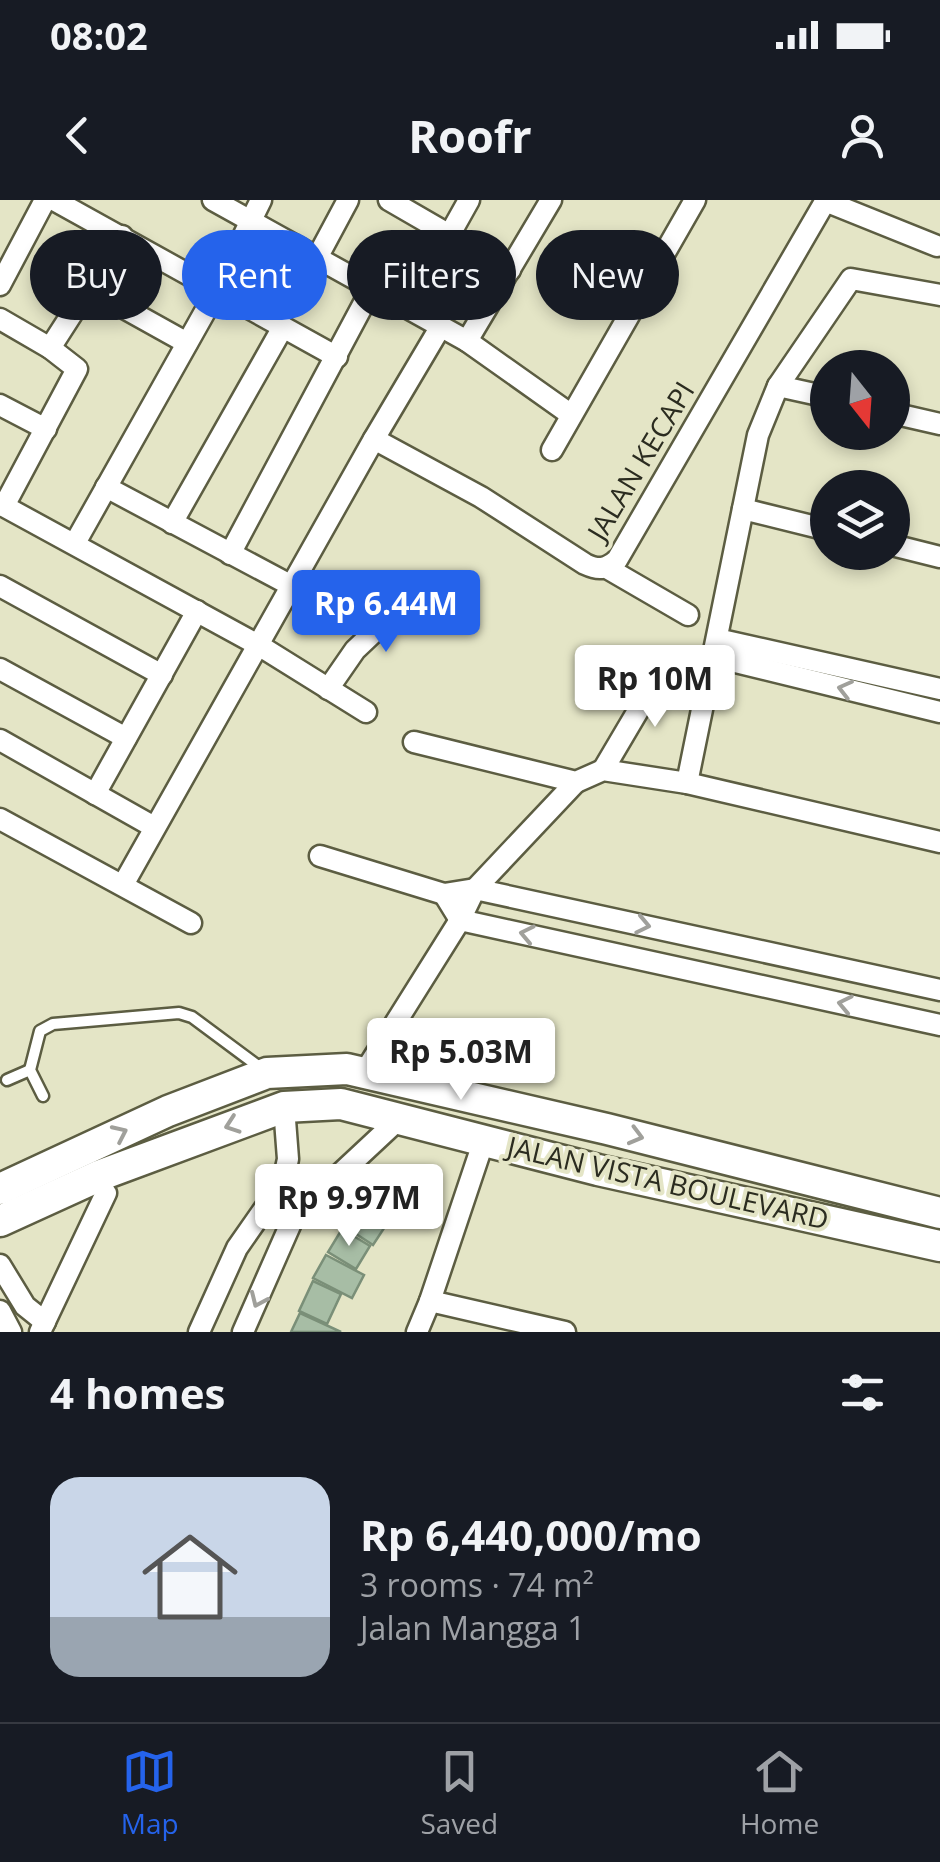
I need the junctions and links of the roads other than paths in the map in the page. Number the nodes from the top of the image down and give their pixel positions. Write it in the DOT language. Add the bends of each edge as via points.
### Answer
graph roads {
  1 [pos="45,200"];
  2 [pos="54,200"];
  3 [pos="213,200"];
  4 [pos="261,200"];
  5 [pos="348,200"];
  6 [pos="389,200"];
  7 [pos="469,200"];
  8 [pos="550,200"];
  9 [pos="695,200"];
  10 [pos="825,201"];
  11 [pos="250,221"];
  12 [pos="111,230"];
  13 [pos="246,230"];
  14 [pos="266,230"];
  15 [pos="443,230"];
  16 [pos="452,230"];
  17 [pos="327,239"];
  18 [pos="937,246"];
  19 [pos="516,260"];
  20 [pos="0,285"];
  21 [pos="940,295"];
  22 [pos="0,319"];
  23 [pos="69,320"];
  24 [pos="146,320"];
  25 [pos="200,320"];
  26 [pos="269,320"];
  27 [pos="356,320"];
  28 [pos="430,320"];
  29 [pos="480,320"];
  30 [pos="441,326"];
  31 [pos="284,328"];
  32 [pos="467,341"];
  33 [pos="187,343"];
  34 [pos="50,348"];
  35 [pos="337,357"];
  36 [pos="778,386"];
  37 [pos="810,394"];
  38 [pos="0,405"];
  39 [pos="570,414"];
  40 [pos="910,417"];
  41 [pos="940,424"];
  42 [pos="46,428"];
  43 [pos="374,440"];
  44 [pos="552,450"];
  45 [pos="106,487"];
  46 [pos="2,505"];
  47 [pos="743,509"];
  48 [pos="172,523"];
  49 [pos="810,526"];
  50 [pos="74,543"];
  51 [pos="910,549"];
  52 [pos="230,554"];
  53 [pos="940,556"];
  54 [pos="607,568"];
  55 [pos="292,586"];
  56 [pos="2,590"];
  57 [pos="413,594"];
  58 [pos="197,611"];
  59 [pos="688,615"];
  60 [pos="260,646"];
  61 [pos="714,648"];
  62 [pos="665,665"];
  63 [pos="0,669"];
  64 [pos="162,675"];
  65 [pos="328,689"];
  66 [pos="940,690"];
  67 [pos="366,712"];
  68 [pos="940,712"];
  69 [pos="126,738"];
  70 [pos="0,740"];
  71 [pos="414,742"];
  72 [pos="603,770"];
  73 [pos="576,782"];
  74 [pos="686,783"];
  75 [pos="95,794"];
  76 [pos="0,818"];
  77 [pos="154,827"];
  78 [pos="940,842"];
  79 [pos="320,856"];
  80 [pos="124,883"];
  81 [pos="475,889"];
  82 [pos="444,894"];
  83 [pos="460,920"];
  84 [pos="191,923"];
  85 [pos="706,940"];
  86 [pos="698,971"];
  87 [pos="914,985"];
  88 [pos="940,990"];
  89 [pos="907,1017"];
  90 [pos="940,1025"];
  91 [pos="30,1070"];
  92 [pos="267,1073"];
  93 [pos="364,1073"];
  94 [pos="7,1080"];
  95 [pos="43,1096"];
  96 [pos="340,1104"];
  97 [pos="284,1107"];
  98 [pos="400,1118"];
  99 [pos="484,1140"];
  100 [pos="0,1188"];
  101 [pos="106,1193"];
  102 [pos="940,1213"];
  103 [pos="0,1221"];
  104 [pos="940,1246"];
  105 [pos="0,1266"];
  106 [pos="430,1302"];
  107 [pos="0,1311"];
  108 [pos="43,1327"];
  109 [pos="11,1332"];
  110 [pos="199,1332"];
  111 [pos="244,1332"];
  112 [pos="417,1332"];
  113 [pos="565,1332"];
  1 -- 20 [label="street"];
  2 -- 12 [label="street"];
  3 -- 11 [label="street"];
  4 -- 11 [label="street"];
  5 -- 17 [label="street"];
  6 -- 15 [label="street"];
  7 -- 16 [label="street"];
  8 -- 19 [label="street"];
  9 -- 39 [label="street"];
  10 -- 18 [label="street"];
  10 -- 54 [label="street, JALAN KECAPI"];
  11 -- 13 [label="street"];
  11 -- 14 [label="street"];
  21 -- 36 [label="street" via="851,279"];
  22 -- 34 [label="street"];
  23 -- 34 [label="street"];
  24 -- 33 [label="street"];
  25 -- 33 [label="street"];
  26 -- 31 [label="street"];
  27 -- 35 [label="street"];
  28 -- 30 [label="street"];
  29 -- 32 [label="street"];
  30 -- 32 [label="street"];
  30 -- 43 [label="street"];
  31 -- 35 [label="street"];
  31 -- 48 [label="street"];
  32 -- 39 [label="street"];
  33 -- 45 [label="street"];
  34 -- 42 [label="street" via="76,370"];
  35 -- 52 [label="street"];
  36 -- 37 [label="street"];
  36 -- 47 [label="street" via="758,435"];
  38 -- 42 [label="street"];
  39 -- 44 [label="street"];
  40 -- 41 [label="street"];
  42 -- 46 [label="street"];
  43 -- 54 [label="street, JALAN KECAPI" via="481,497 584,564"];
  43 -- 55 [label="street"];
  45 -- 48 [label="street"];
  45 -- 50 [label="street"];
  46 -- 50 [label="street"];
  47 -- 49 [label="street"];
  47 -- 61 [label="street"];
  48 -- 52 [label="street"];
  50 -- 58 [label="street"];
  51 -- 53 [label="street"];
  52 -- 55 [label="street"];
  54 -- 59 [label="street"];
  55 -- 60 [label="street"];
  56 -- 64 [label="street"];
  57 -- 65 [label="street" via="355,650"];
  58 -- 60 [label="street"];
  58 -- 64 [label="street"];
  60 -- 65 [label="street"];
  60 -- 77 [label="street"];
  61 -- 66 [label="street"];
  68 -- 61 [label="street, one-way"];
  61 -- 74 [label="street"];
  62 -- 72 [label="street"];
  63 -- 69 [label="street"];
  64 -- 69 [label="street"];
  65 -- 67 [label="street"];
  69 -- 75 [label="street"];
  70 -- 75 [label="street"];
  71 -- 73 [label="street"];
  72 -- 73 [label="street"];
  72 -- 74 [label="street"];
  73 -- 81 [label="street"];
  74 -- 78 [label="street"];
  75 -- 77 [label="street"];
  76 -- 80 [label="street"];
  77 -- 80 [label="street"];
  79 -- 82 [label="street"];
  80 -- 84 [label="street"];
  81 -- 82 [label="street"];
  81 -- 83 [label="street"];
  81 -- 85 [label="street, one-way"];
  82 -- 83 [label="street"];
  86 -- 83 [label="street, one-way"];
  83 -- 93 [label="street"];
  85 -- 86 [label="street"];
  85 -- 87 [label="street"];
  89 -- 86 [label="street, one-way"];
  87 -- 88 [label="street"];
  87 -- 89 [label="street"];
  89 -- 90 [label="street"];
  91 -- 92 [label="lane" via="40,1030 53,1024 179,1013"];
  91 -- 94 [label="lane"];
  91 -- 95 [label="lane"];
  92 -- 93 [label="street, JALAN VISTA BOULEVARD"];
  92 -- 97 [label="street"];
  100 -- 92 [label="street, JALAN VISTA BOULEVARD, one-way" via="68,1147"];
  93 -- 96 [label="street"];
  93 -- 102 [label="street, JALAN VISTA BOULEVARD, one-way"];
  96 -- 97 [label="street, JALAN VISTA BOULEVARD"];
  96 -- 98 [label="street, JALAN VISTA BOULEVARD"];
  97 -- 103 [label="street, JALAN VISTA BOULEVARD, one-way" via="101,1174"];
  97 -- 110 [label="street" via="283,1182 236,1248"];
  98 -- 99 [label="street, JALAN VISTA BOULEVARD"];
  98 -- 111 [label="street, one-way" via="299,1205"];
  99 -- 104 [label="street, JALAN VISTA BOULEVARD"];
  99 -- 106 [label="street"];
  101 -- 108 [label="street"];
  105 -- 108 [label="street"];
  106 -- 112 [label="street"];
  106 -- 113 [label="street"];
  107 -- 109 [label="street"];
}
